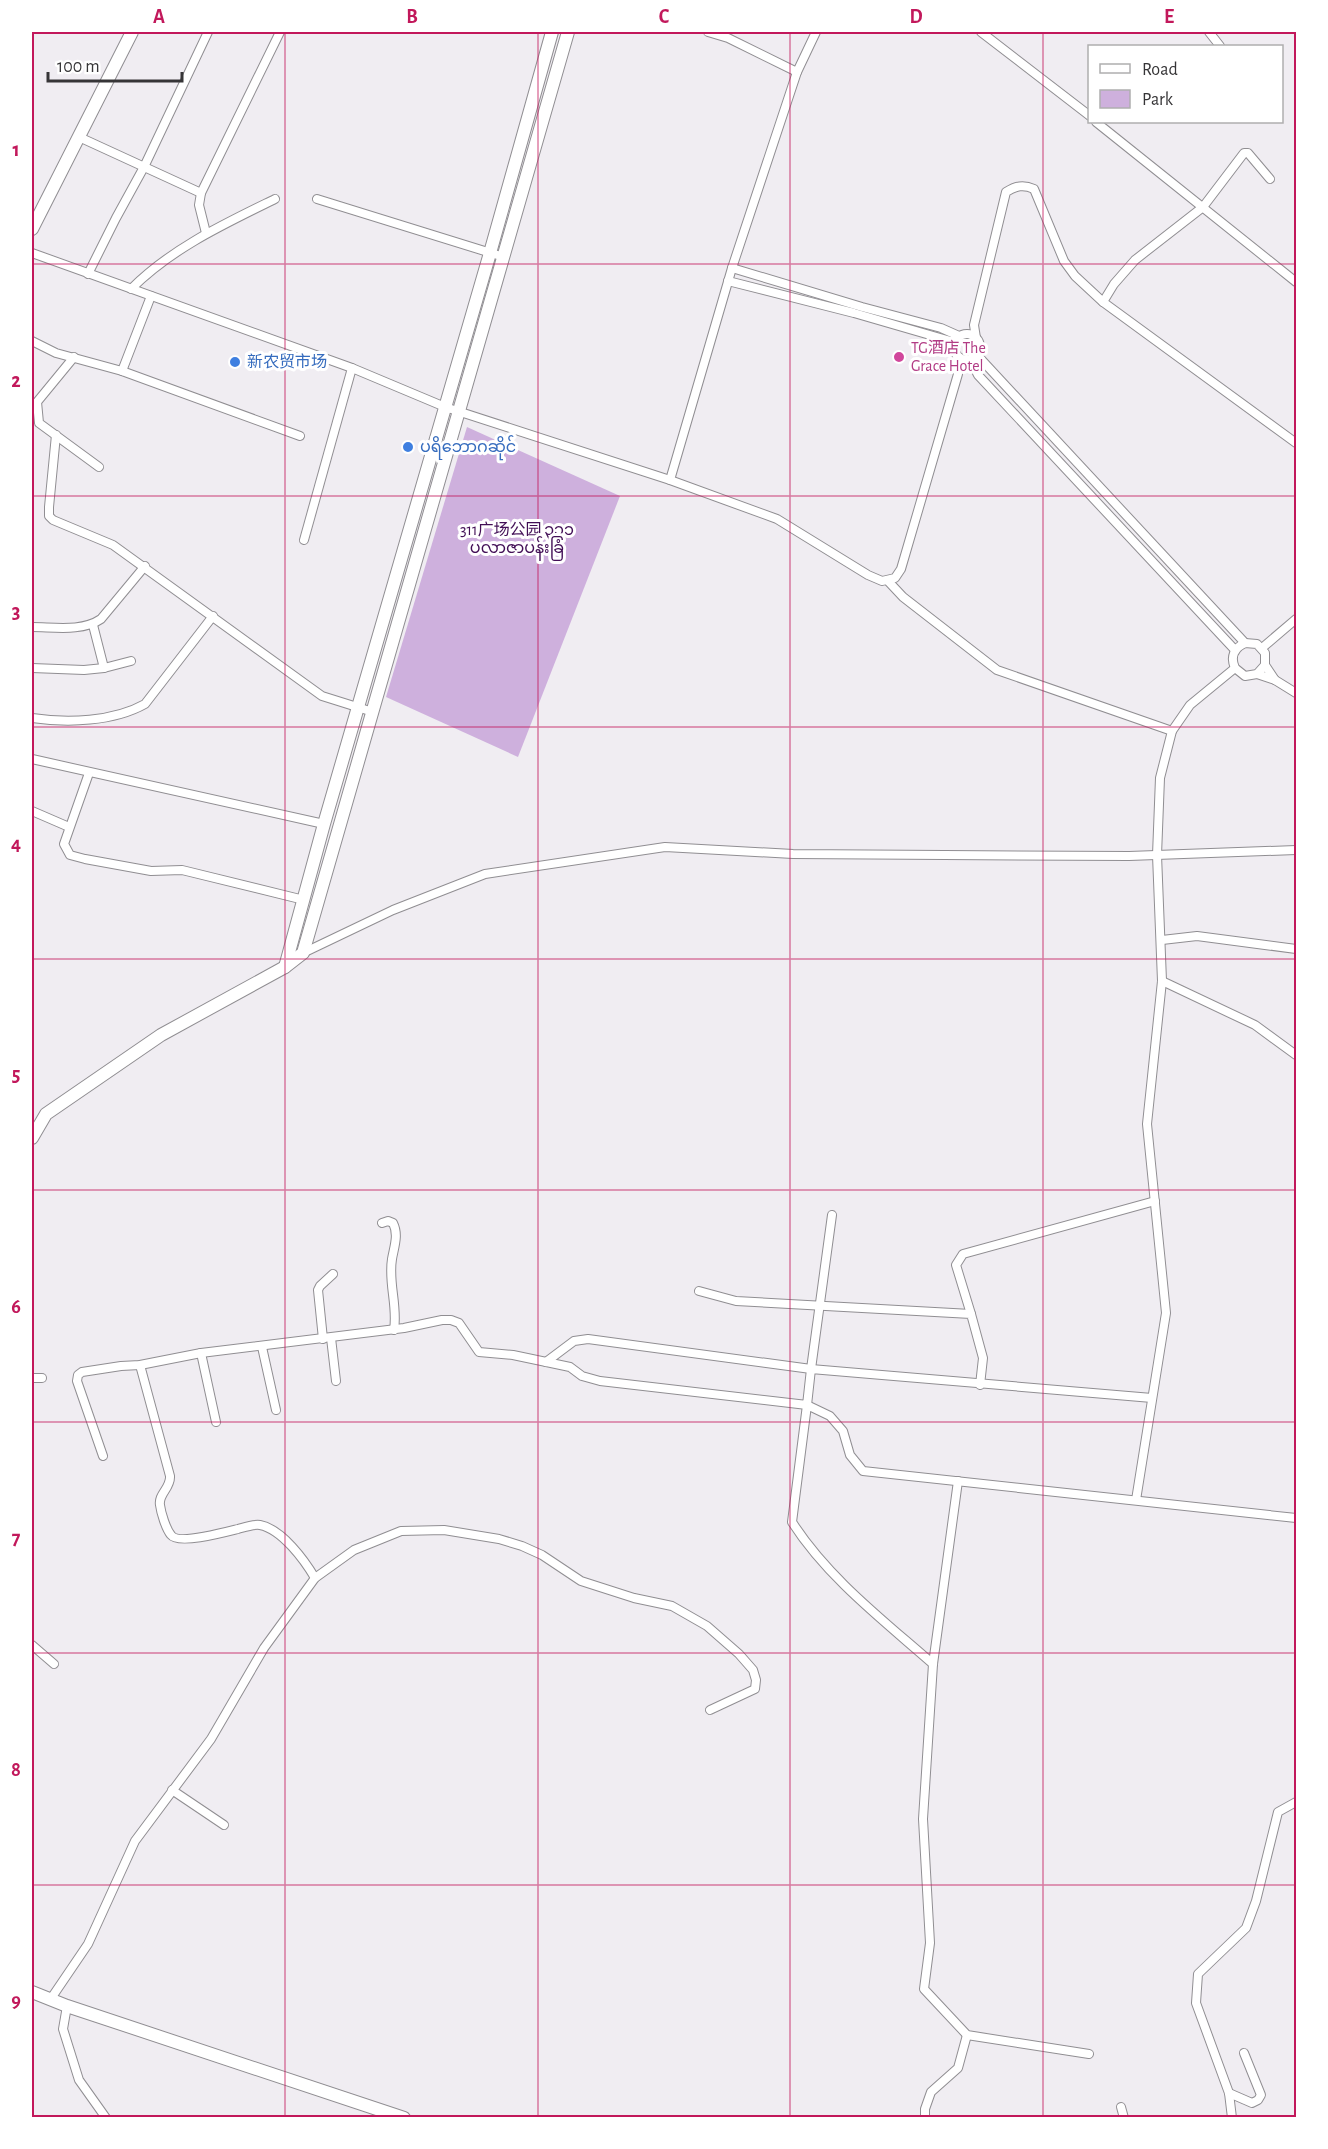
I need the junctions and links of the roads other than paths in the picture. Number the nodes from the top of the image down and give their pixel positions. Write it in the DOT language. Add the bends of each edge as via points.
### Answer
graph roads {
  1 [pos="132,32"];
  2 [pos="208,32"];
  3 [pos="280,32"];
  4 [pos="552,32"];
  5 [pos="568,32"];
  6 [pos="708,32"];
  7 [pos="816,32"];
  8 [pos="981,32"];
  9 [pos="1209,32"];
  10 [pos="1219,45"];
  11 [pos="797,72"];
  12 [pos="532,102"];
  13 [pos="546,108"];
  14 [pos="1088,115"];
  15 [pos="1097,123"];
  16 [pos="79,137"];
  17 [pos="144,167"];
  18 [pos="512,174"];
  19 [pos="1270,179"];
  20 [pos="526,180"];
  21 [pos="201,193"];
  22 [pos="275,199"];
  23 [pos="317,199"];
  24 [pos="1203,207"];
  25 [pos="32,230"];
  26 [pos="206,233"];
  27 [pos="32,253"];
  28 [pos="490,253"];
  29 [pos="504,257"];
  30 [pos="732,268"];
  31 [pos="88,274"];
  32 [pos="728,281"];
  33 [pos="1296,282"];
  34 [pos="131,289"];
  35 [pos="152,296"];
  36 [pos="1103,302"];
  37 [pos="974,325"];
  38 [pos="467,330"];
  39 [pos="480,334"];
  40 [pos="960,337"];
  41 [pos="976,338"];
  42 [pos="32,341"];
  43 [pos="957,356"];
  44 [pos="74,357"];
  45 [pos="972,358"];
  46 [pos="352,368"];
  47 [pos="122,371"];
  48 [pos="958,374"];
  49 [pos="445,406"];
  50 [pos="1027,410"];
  51 [pos="460,411"];
  52 [pos="1019,418"];
  53 [pos="56,435"];
  54 [pos="300,436"];
  55 [pos="1296,443"];
  56 [pos="99,467"];
  57 [pos="670,480"];
  58 [pos="1101,489"];
  59 [pos="1092,497"];
  60 [pos="409,529"];
  61 [pos="424,533"];
  62 [pos="304,540"];
  63 [pos="145,566"];
  64 [pos="1176,569"];
  65 [pos="1167,577"];
  66 [pos="888,581"];
  67 [pos="213,616"];
  68 [pos="383,618"];
  69 [pos="1296,619"];
  70 [pos="398,623"];
  71 [pos="93,625"];
  72 [pos="32,627"];
  73 [pos="1245,643"];
  74 [pos="1262,648"];
  75 [pos="1235,650"];
  76 [pos="131,660"];
  77 [pos="1265,665"];
  78 [pos="32,668"];
  79 [pos="104,668"];
  80 [pos="1235,668"];
  81 [pos="1257,674"];
  82 [pos="1275,680"];
  83 [pos="1296,693"];
  84 [pos="357,708"];
  85 [pos="372,712"];
  86 [pos="32,718"];
  87 [pos="1172,730"];
  88 [pos="32,759"];
  89 [pos="90,773"];
  90 [pos="32,812"];
  91 [pos="324,824"];
  92 [pos="69,827"];
  93 [pos="1296,850"];
  94 [pos="1157,855"];
  95 [pos="304,900"];
  96 [pos="1162,940"];
  97 [pos="1296,950"];
  98 [pos="303,953"];
  99 [pos="285,967"];
  100 [pos="1162,981"];
  101 [pos="1296,1055"];
  102 [pos="35,1126"];
  103 [pos="32,1138"];
  104 [pos="1155,1201"];
  105 [pos="832,1215"];
  106 [pos="382,1222"];
  107 [pos="333,1274"];
  108 [pos="699,1291"];
  109 [pos="821,1306"];
  110 [pos="971,1314"];
  111 [pos="394,1330"];
  112 [pos="327,1338"];
  113 [pos="262,1347"];
  114 [pos="201,1353"];
  115 [pos="546,1362"];
  116 [pos="140,1365"];
  117 [pos="811,1369"];
  118 [pos="32,1378"];
  119 [pos="42,1378"];
  120 [pos="336,1381"];
  121 [pos="980,1385"];
  122 [pos="1152,1398"];
  123 [pos="807,1406"];
  124 [pos="276,1410"];
  125 [pos="216,1422"];
  126 [pos="103,1456"];
  127 [pos="958,1481"];
  128 [pos="1136,1500"];
  129 [pos="1296,1518"];
  130 [pos="315,1578"];
  131 [pos="32,1645"];
  132 [pos="54,1664"];
  133 [pos="933,1664"];
  134 [pos="710,1710"];
  135 [pos="172,1790"];
  136 [pos="1296,1802"];
  137 [pos="224,1826"];
  138 [pos="32,1992"];
  139 [pos="50,2000"];
  140 [pos="67,2006"];
  141 [pos="967,2035"];
  142 [pos="1244,2053"];
  143 [pos="1089,2054"];
  144 [pos="1229,2093"];
  145 [pos="1121,2107"];
  146 [pos="106,2118"];
  147 [pos="404,2118"];
  148 [pos="925,2118"];
  149 [pos="1124,2118"];
  150 [pos="1232,2118"];
  1 -- 16 [label="main road"];
  2 -- 17 [label="street"];
  3 -- 21 [label="street"];
  4 -- 12 [label="main road"];
  5 -- 13 [label="main road"];
  6 -- 11 [label="street"];
  7 -- 11 [label="street"];
  8 -- 14 [label="street"];
  9 -- 10 [label="street"];
  11 -- 30 [label="street"];
  12 -- 13 [label="main road"];
  12 -- 18 [label="main road"];
  13 -- 20 [label="main road"];
  15 -- 24 [label="street"];
  16 -- 17 [label="street"];
  16 -- 25 [label="main road"];
  17 -- 21 [label="street"];
  17 -- 31 [label="street"];
  18 -- 20 [label="main road"];
  18 -- 28 [label="main road"];
  19 -- 24 [label="street" via="1244,153"];
  20 -- 29 [label="main road"];
  21 -- 26 [label="street" via="199,205"];
  22 -- 26 [label="street"];
  23 -- 28 [label="street"];
  24 -- 33 [label="street"];
  24 -- 36 [label="street" via="1135,260"];
  26 -- 34 [label="street" via="149,270"];
  27 -- 31 [label="street"];
  28 -- 29 [label="street"];
  28 -- 38 [label="main road"];
  29 -- 39 [label="main road"];
  30 -- 32 [label="street"];
  30 -- 40 [label="street" via="941,328"];
  31 -- 34 [label="street"];
  32 -- 40 [label="street"];
  32 -- 57 [label="street"];
  34 -- 35 [label="street"];
  35 -- 46 [label="street"];
  35 -- 47 [label="street"];
  36 -- 37 [label="street" via="1064,261 1035,189 1024,185 1006,192"];
  36 -- 55 [label="street"];
  37 -- 40 [label="street"];
  37 -- 41 [label="street"];
  38 -- 39 [label="main road"];
  38 -- 49 [label="main road"];
  39 -- 51 [label="main road"];
  40 -- 41 [label="street"];
  40 -- 43 [label="street" via="954,350"];
  41 -- 45 [label="street" via="980,348"];
  42 -- 44 [label="street"];
  43 -- 45 [label="street"];
  43 -- 48 [label="street"];
  44 -- 47 [label="street"];
  44 -- 53 [label="street" via="37,402 39,423"];
  45 -- 48 [label="street"];
  45 -- 50 [label="street"];
  45 -- 52 [label="street" via="978,375"];
  46 -- 49 [label="street"];
  46 -- 62 [label="street"];
  47 -- 54 [label="street"];
  48 -- 66 [label="street" via="901,569"];
  49 -- 51 [label="street"];
  49 -- 60 [label="main road"];
  50 -- 52 [label="street"];
  50 -- 58 [label="street"];
  51 -- 57 [label="street"];
  51 -- 61 [label="main road"];
  52 -- 59 [label="street"];
  53 -- 56 [label="street"];
  53 -- 63 [label="street" via="49,516 113,545"];
  57 -- 66 [label="street" via="777,519 877,580"];
  58 -- 59 [label="street"];
  58 -- 64 [label="street"];
  59 -- 65 [label="street"];
  60 -- 61 [label="main road"];
  60 -- 68 [label="main road"];
  61 -- 70 [label="main road"];
  63 -- 67 [label="street"];
  63 -- 71 [label="street"];
  64 -- 65 [label="street"];
  64 -- 73 [label="street"];
  65 -- 75 [label="street"];
  66 -- 87 [label="street" via="997,670"];
  67 -- 84 [label="street" via="322,696"];
  67 -- 86 [label="street" via="145,704 131,712 65,722"];
  68 -- 70 [label="main road"];
  68 -- 84 [label="main road"];
  69 -- 74 [label="street"];
  70 -- 85 [label="main road"];
  71 -- 72 [label="street"];
  71 -- 79 [label="street"];
  73 -- 74 [label="street"];
  73 -- 75 [label="street"];
  74 -- 77 [label="street"];
  75 -- 80 [label="street"];
  76 -- 79 [label="street"];
  77 -- 81 [label="street"];
  77 -- 82 [label="street"];
  78 -- 79 [label="street"];
  80 -- 81 [label="street" via="1245,676"];
  80 -- 87 [label="street" via="1190,705"];
  81 -- 82 [label="street"];
  82 -- 83 [label="street"];
  84 -- 85 [label="street"];
  84 -- 91 [label="main road"];
  85 -- 98 [label="main road"];
  87 -- 94 [label="street" via="1160,778"];
  88 -- 89 [label="street"];
  89 -- 91 [label="street"];
  89 -- 92 [label="street"];
  90 -- 92 [label="street"];
  91 -- 95 [label="main road"];
  92 -- 95 [label="street" via="64,844 70,855 85,860 151,871 182,870"];
  93 -- 94 [label="street"];
  94 -- 96 [label="street"];
  94 -- 98 [label="street" via="792,854 665,847 485,874 393,910"];
  95 -- 99 [label="main road"];
  96 -- 97 [label="street" via="1197,936"];
  96 -- 100 [label="street"];
  98 -- 99 [label="main road"];
  99 -- 102 [label="main road" via="161,1035 46,1114"];
  100 -- 101 [label="street" via="1255,1025"];
  100 -- 104 [label="street" via="1147,1124"];
  102 -- 103 [label="main road"];
  104 -- 110 [label="street" via="963,1254 956,1265"];
  104 -- 122 [label="street" via="1166,1313"];
  105 -- 109 [label="street"];
  106 -- 111 [label="street" via="393,1222 395,1227"];
  107 -- 112 [label="street" via="318,1290"];
  108 -- 109 [label="street" via="736,1301"];
  109 -- 110 [label="street"];
  109 -- 117 [label="street"];
  110 -- 121 [label="street" via="983,1358"];
  111 -- 112 [label="street"];
  111 -- 115 [label="street" via="452,1320 459,1323 479,1352"];
  112 -- 113 [label="street"];
  112 -- 120 [label="street"];
  113 -- 114 [label="street"];
  113 -- 124 [label="street"];
  114 -- 116 [label="street"];
  114 -- 125 [label="street"];
  115 -- 117 [label="street" via="574,1341 588,1339"];
  115 -- 123 [label="street" via="570,1367 582,1376 600,1381"];
  116 -- 126 [label="street" via="78,1375"];
  116 -- 130 [label="street" via="170,1476 159,1500 171,1536 177,1540 216,1535 258,1524 270,1528 303,1557"];
  117 -- 121 [label="street"];
  117 -- 123 [label="street"];
  118 -- 119 [label="street"];
  121 -- 122 [label="street"];
  122 -- 128 [label="street"];
  123 -- 127 [label="street" via="830,1416 843,1431 850,1455 863,1471"];
  123 -- 133 [label="street" via="792,1522 808,1546 858,1598"];
  127 -- 128 [label="street"];
  127 -- 133 [label="street"];
  128 -- 129 [label="street"];
  130 -- 134 [label="street" via="354,1550 401,1531 444,1530 522,1546 581,1581 672,1606 715,1632 753,1670 756,1680 755,1689"];
  130 -- 135 [label="street" via="264,1648 211,1739"];
  131 -- 132 [label="street"];
  133 -- 141 [label="street" via="923,1819 930,1943 924,1989"];
  135 -- 137 [label="street"];
  135 -- 139 [label="street" via="135,1841 88,1944"];
  136 -- 144 [label="street" via="1278,1812 1246,1928 1198,1974 1196,2003"];
  138 -- 139 [label="main road"];
  139 -- 140 [label="main road"];
  140 -- 146 [label="street" via="63,2029 79,2080"];
  140 -- 147 [label="main road"];
  141 -- 143 [label="street"];
  141 -- 148 [label="street" via="958,2068 931,2092"];
  142 -- 144 [label="street" via="1261,2095 1252,2103"];
  144 -- 150 [label="street"];
  145 -- 149 [label="street"];
}
